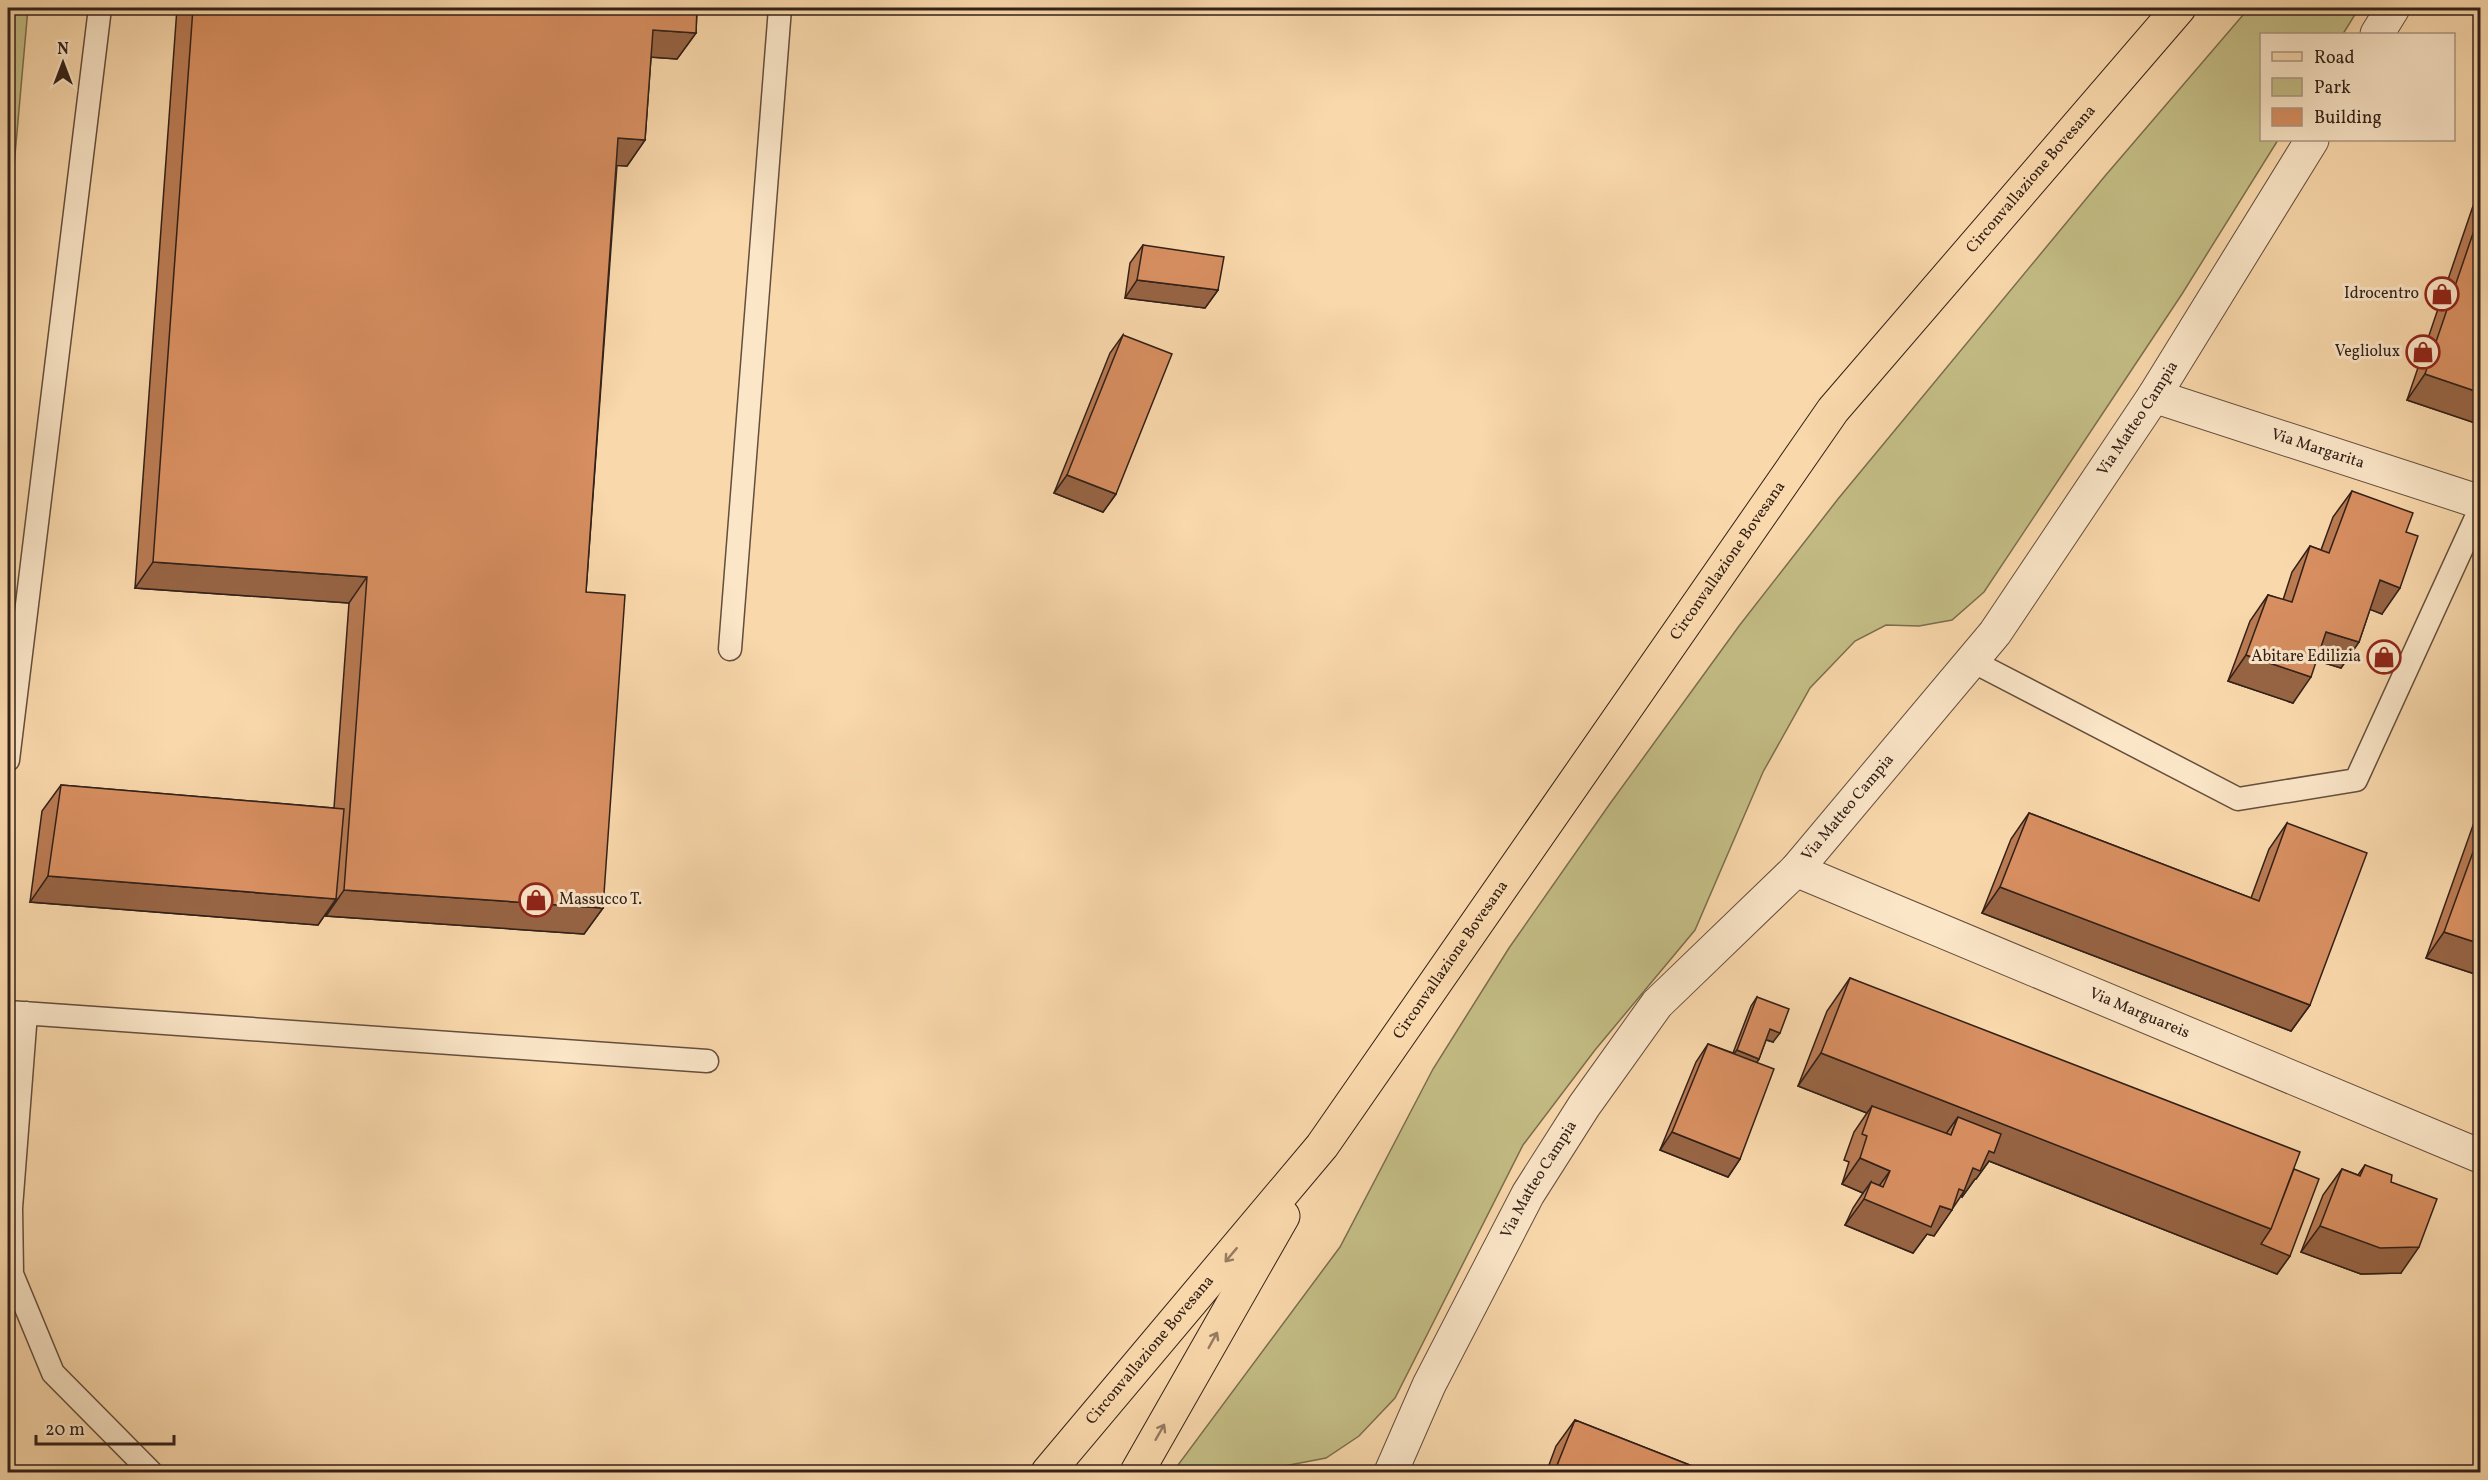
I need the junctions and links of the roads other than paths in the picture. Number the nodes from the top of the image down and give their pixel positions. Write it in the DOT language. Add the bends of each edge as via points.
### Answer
graph roads {
  1 [pos="100,8"];
  2 [pos="780,8"];
  3 [pos="2179,8"];
  4 [pos="2393,8"];
  5 [pos="2377,33"];
  6 [pos="2311,141"];
  7 [pos="2154,396"];
  8 [pos="2481,502"];
  9 [pos="2481,509"];
  10 [pos="730,649"];
  11 [pos="1972,662"];
  12 [pos="8,760"];
  13 [pos="1796,870"];
  14 [pos="17,1013"];
  15 [pos="706,1061"];
  16 [pos="1322,1146"];
  17 [pos="2481,1156"];
  18 [pos="151,1473"];
  19 [pos="1048,1473"];
  20 [pos="1137,1473"];
  21 [pos="1391,1473"];
  1 -- 12 [label="lane"];
  2 -- 10 [label="lane"];
  3 -- 16 [label="main road, Circonvallazione Bovesana" via="1833,410"];
  4 -- 5 [label="street"];
  6 -- 7 [label="street, Via Matteo Campia"];
  7 -- 8 [label="street, Via Margarita"];
  7 -- 11 [label="street, Via Matteo Campia"];
  9 -- 11 [label="lane" via="2356,780 2238,799"];
  11 -- 13 [label="street, Via Matteo Campia"];
  13 -- 17 [label="street, Via Marguareis"];
  13 -- 21 [label="street, Via Matteo Campia" via="1657,1004 1584,1106 1528,1194 1429,1385"];
  14 -- 15 [label="lane"];
  14 -- 18 [label="lane" via="12,1274 53,1373"];
  16 -- 19 [label="main road, Circonvallazione Bovesana, one-way"];
  20 -- 16 [label="main road, Circonvallazione Bovesana, one-way"];
}
